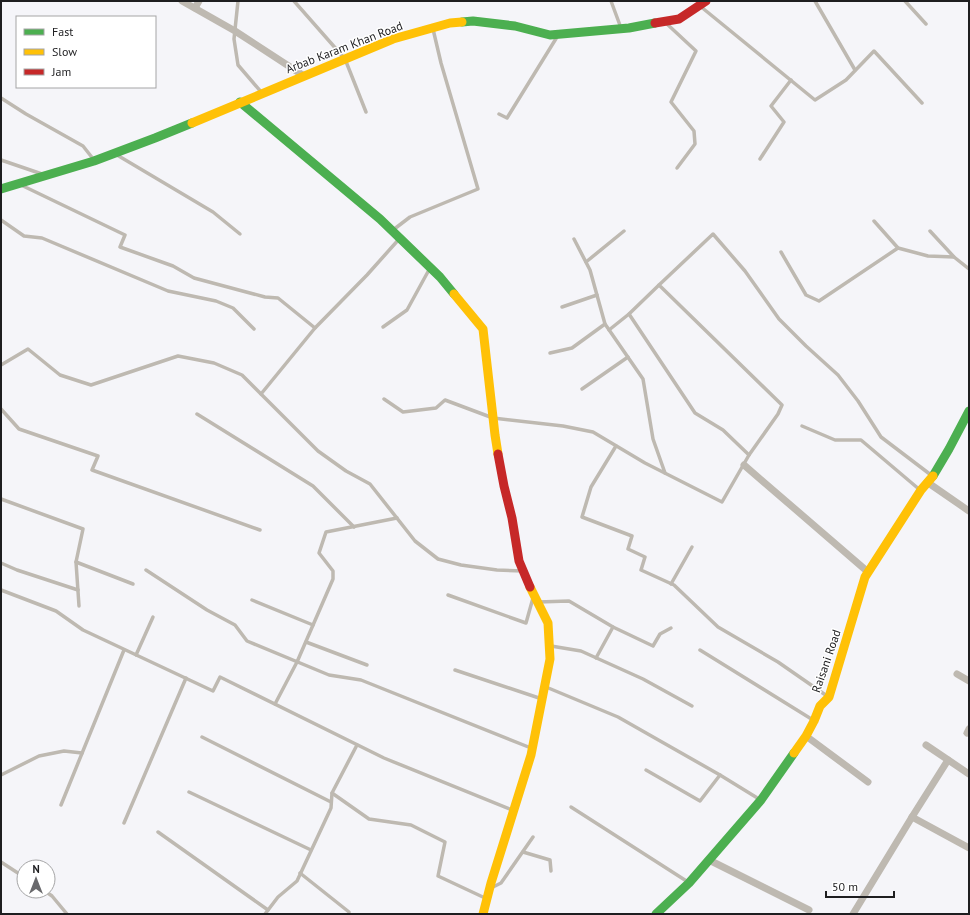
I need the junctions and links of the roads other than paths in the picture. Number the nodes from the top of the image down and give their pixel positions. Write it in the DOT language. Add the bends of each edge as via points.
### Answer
graph roads {
  1 [pos="182,1"];
  2 [pos="200,1"];
  3 [pos="238,1"];
  4 [pos="294,1"];
  5 [pos="611,1"];
  6 [pos="815,1"];
  7 [pos="905,1"];
  8 [pos="703,3"];
  9 [pos="195,8"];
  10 [pos="664,22"];
  11 [pos="926,24"];
  12 [pos="433,28"];
  13 [pos="622,28"];
  14 [pos="235,31"];
  15 [pos="559,34"];
  16 [pos="345,59"];
  17 [pos="855,70"];
  18 [pos="304,76"];
  19 [pos="791,80"];
  20 [pos="262,93"];
  21 [pos="1,98"];
  22 [pos="240,102"];
  23 [pos="922,104"];
  24 [pos="366,112"];
  25 [pos="499,114"];
  26 [pos="114,153"];
  27 [pos="760,159"];
  28 [pos="1,160"];
  29 [pos="94,161"];
  30 [pos="677,168"];
  31 [pos="45,176"];
  32 [pos="19,183"];
  33 [pos="1,189"];
  34 [pos="1,220"];
  35 [pos="874,221"];
  36 [pos="392,231"];
  37 [pos="624,231"];
  38 [pos="930,231"];
  39 [pos="240,234"];
  40 [pos="400,238"];
  41 [pos="574,239"];
  42 [pos="898,248"];
  43 [pos="781,252"];
  44 [pos="954,257"];
  45 [pos="586,262"];
  46 [pos="430,267"];
  47 [pos="969,269"];
  48 [pos="659,285"];
  49 [pos="597,295"];
  50 [pos="562,307"];
  51 [pos="629,314"];
  52 [pos="605,324"];
  53 [pos="315,328"];
  54 [pos="383,328"];
  55 [pos="254,329"];
  56 [pos="609,330"];
  57 [pos="550,353"];
  58 [pos="628,357"];
  59 [pos="1,365"];
  60 [pos="582,389"];
  61 [pos="261,394"];
  62 [pos="384,399"];
  63 [pos="1,409"];
  64 [pos="969,411"];
  65 [pos="197,414"];
  66 [pos="493,418"];
  67 [pos="802,426"];
  68 [pos="616,446"];
  69 [pos="749,455"];
  70 [pos="744,465"];
  71 [pos="665,473"];
  72 [pos="930,479"];
  73 [pos="921,490"];
  74 [pos="1,499"];
  75 [pos="969,511"];
  76 [pos="397,518"];
  77 [pos="354,527"];
  78 [pos="260,530"];
  79 [pos="692,547"];
  80 [pos="76,562"];
  81 [pos="1,563"];
  82 [pos="146,570"];
  83 [pos="524,571"];
  84 [pos="868,572"];
  85 [pos="133,584"];
  86 [pos="671,584"];
  87 [pos="1,590"];
  88 [pos="78,590"];
  89 [pos="448,595"];
  90 [pos="536,599"];
  91 [pos="252,600"];
  92 [pos="79,606"];
  93 [pos="153,617"];
  94 [pos="313,625"];
  95 [pos="613,628"];
  96 [pos="671,628"];
  97 [pos="306,642"];
  98 [pos="550,646"];
  99 [pos="124,650"];
  100 [pos="700,650"];
  101 [pos="136,655"];
  102 [pos="596,658"];
  103 [pos="297,662"];
  104 [pos="367,665"];
  105 [pos="456,670"];
  106 [pos="957,674"];
  107 [pos="186,678"];
  108 [pos="969,681"];
  109 [pos="545,687"];
  110 [pos="829,698"];
  111 [pos="542,699"];
  112 [pos="275,704"];
  113 [pos="692,706"];
  114 [pos="814,721"];
  115 [pos="806,736"];
  116 [pos="202,737"];
  117 [pos="357,745"];
  118 [pos="926,745"];
  119 [pos="532,748"];
  120 [pos="82,753"];
  121 [pos="948,760"];
  122 [pos="646,770"];
  123 [pos="969,774"];
  124 [pos="1,775"];
  125 [pos="720,775"];
  126 [pos="868,782"];
  127 [pos="190,792"];
  128 [pos="332,793"];
  129 [pos="761,800"];
  130 [pos="331,802"];
  131 [pos="61,805"];
  132 [pos="571,807"];
  133 [pos="513,810"];
  134 [pos="912,817"];
  135 [pos="124,823"];
  136 [pos="158,832"];
  137 [pos="533,837"];
  138 [pos="969,848"];
  139 [pos="311,850"];
  140 [pos="523,852"];
  141 [pos="709,860"];
  142 [pos="1,862"];
  143 [pos="551,871"];
  144 [pos="16,872"];
  145 [pos="300,873"];
  146 [pos="689,883"];
  147 [pos="489,888"];
  148 [pos="54,899"];
  149 [pos="487,899"];
  150 [pos="268,910"];
  151 [pos="809,910"];
  152 [pos="67,914"];
  153 [pos="266,914"];
  154 [pos="349,914"];
  155 [pos="483,914"];
  156 [pos="656,914"];
  157 [pos="853,914"];
  1 -- 9 [label="street"];
  2 -- 9 [label="street"];
  3 -- 14 [label="lane"];
  4 -- 16 [label="lane"];
  5 -- 13 [label="lane"];
  6 -- 17 [label="lane"];
  7 -- 11 [label="lane"];
  8 -- 10 [label="main road, Arbab Karam Khan Road" via="679,19"];
  8 -- 19 [label="lane"];
  9 -- 14 [label="street"];
  10 -- 13 [label="main road, Arbab Karam Khan Road"];
  10 -- 30 [label="lane" via="696,51 671,102 694,131 695,144"];
  12 -- 15 [label="main road, Arbab Karam Khan Road" via="473,21 515,26 550,35"];
  12 -- 16 [label="main road, Arbab Karam Khan Road" via="393,39"];
  12 -- 36 [label="lane" via="478,189 410,217"];
  13 -- 15 [label="main road, Arbab Karam Khan Road"];
  14 -- 18 [label="street"];
  14 -- 20 [label="lane" via="238,65"];
  15 -- 25 [label="lane" via="507,118"];
  16 -- 18 [label="main road, Arbab Karam Khan Road"];
  16 -- 24 [label="lane"];
  17 -- 19 [label="lane" via="846,80 815,100"];
  17 -- 23 [label="lane" via="874,51"];
  18 -- 20 [label="main road, Arbab Karam Khan Road"];
  19 -- 27 [label="lane" via="771,106 784,122"];
  20 -- 22 [label="main road, Arbab Karam Khan Road"];
  21 -- 29 [label="lane" via="83,146"];
  22 -- 26 [label="main road, Arbab Karam Khan Road"];
  22 -- 36 [label="main road"];
  26 -- 29 [label="main road, Arbab Karam Khan Road"];
  26 -- 39 [label="lane" via="213,212"];
  28 -- 31 [label="lane"];
  29 -- 31 [label="main road, Arbab Karam Khan Road"];
  31 -- 32 [label="main road, Arbab Karam Khan Road"];
  32 -- 33 [label="main road, Arbab Karam Khan Road"];
  32 -- 53 [label="lane" via="125,234 120,247 173,266 194,278 265,297 278,298"];
  34 -- 55 [label="lane" via="24,236 42,238 168,291 216,301 233,308"];
  35 -- 42 [label="lane"];
  36 -- 40 [label="main road"];
  37 -- 45 [label="lane"];
  38 -- 44 [label="lane"];
  40 -- 46 [label="main road"];
  40 -- 53 [label="lane"];
  41 -- 45 [label="lane"];
  42 -- 43 [label="lane" via="819,301 806,295"];
  42 -- 44 [label="lane" via="928,256"];
  44 -- 47 [label="lane"];
  45 -- 49 [label="lane"];
  46 -- 54 [label="lane" via="407,310"];
  46 -- 66 [label="main road" via="483,328"];
  48 -- 51 [label="lane"];
  48 -- 69 [label="lane" via="782,405"];
  48 -- 72 [label="lane" via="713,234 745,271 780,319 838,375 881,437"];
  49 -- 50 [label="lane"];
  49 -- 52 [label="lane"];
  51 -- 56 [label="lane"];
  51 -- 69 [label="lane" via="695,413 723,430"];
  52 -- 56 [label="lane"];
  52 -- 57 [label="lane" via="572,348"];
  53 -- 61 [label="lane"];
  56 -- 58 [label="lane"];
  58 -- 60 [label="lane"];
  58 -- 71 [label="lane" via="643,379 653,439"];
  59 -- 61 [label="lane" via="28,349 60,375 91,385 178,356 214,363 242,375"];
  61 -- 76 [label="lane" via="318,452 370,484"];
  62 -- 66 [label="lane" via="404,412 436,408 445,400"];
  63 -- 78 [label="lane" via="19,429 98,456 92,470"];
  64 -- 72 [label="main road, Raisani Road"];
  65 -- 77 [label="lane" via="313,486"];
  66 -- 68 [label="lane" via="593,432"];
  66 -- 83 [label="main road" via="519,561"];
  67 -- 73 [label="lane" via="835,440 861,440"];
  68 -- 71 [label="lane"];
  68 -- 86 [label="lane" via="591,487 582,517 632,536 628,549 645,557 641,570"];
  69 -- 70 [label="lane"];
  70 -- 71 [label="lane" via="722,502"];
  70 -- 84 [label="street"];
  72 -- 73 [label="main road, Raisani Road"];
  72 -- 75 [label="street"];
  73 -- 84 [label="main road, Raisani Road"];
  74 -- 80 [label="lane" via="83,529"];
  76 -- 77 [label="lane"];
  76 -- 83 [label="lane" via="415,541 438,559 461,565"];
  77 -- 94 [label="lane" via="326,532 319,553 333,571 333,579"];
  79 -- 86 [label="lane"];
  80 -- 85 [label="lane"];
  80 -- 88 [label="lane"];
  81 -- 88 [label="lane"];
  82 -- 103 [label="lane" via="235,625 247,641"];
  83 -- 90 [label="main road"];
  84 -- 110 [label="main road, Raisani Road"];
  86 -- 110 [label="lane" via="718,628 778,662"];
  87 -- 99 [label="lane" via="56,611 83,630"];
  88 -- 92 [label="lane"];
  89 -- 90 [label="lane" via="526,623"];
  90 -- 95 [label="lane" via="569,601"];
  90 -- 98 [label="main road" via="548,623"];
  91 -- 94 [label="lane"];
  93 -- 101 [label="lane"];
  94 -- 97 [label="lane"];
  95 -- 96 [label="lane" via="653,646 660,634"];
  95 -- 102 [label="lane"];
  97 -- 103 [label="lane"];
  97 -- 104 [label="lane"];
  98 -- 102 [label="lane" via="581,651"];
  98 -- 109 [label="main road"];
  99 -- 101 [label="lane"];
  99 -- 120 [label="lane"];
  100 -- 114 [label="lane"];
  101 -- 107 [label="lane"];
  102 -- 113 [label="lane" via="643,679"];
  103 -- 112 [label="lane"];
  103 -- 119 [label="lane" via="329,676 361,680"];
  105 -- 111 [label="lane"];
  106 -- 108 [label="street"];
  107 -- 112 [label="lane" via="213,690 220,677"];
  107 -- 135 [label="lane"];
  109 -- 111 [label="main road"];
  109 -- 125 [label="lane" via="618,717"];
  110 -- 114 [label="main road, Raisani Road" via="820,706"];
  111 -- 119 [label="main road"];
  112 -- 117 [label="lane"];
  114 -- 115 [label="main road, Raisani Road"];
  115 -- 126 [label="street"];
  115 -- 129 [label="main road, Raisani Road"];
  116 -- 130 [label="lane"];
  117 -- 128 [label="lane"];
  117 -- 133 [label="lane"];
  118 -- 121 [label="street"];
  119 -- 133 [label="main road"];
  120 -- 124 [label="lane" via="64,751 39,756"];
  120 -- 131 [label="lane"];
  121 -- 123 [label="street"];
  121 -- 134 [label="street"];
  122 -- 125 [label="lane" via="700,801"];
  125 -- 129 [label="lane"];
  127 -- 139 [label="lane"];
  128 -- 130 [label="lane"];
  128 -- 149 [label="lane" via="369,819 411,825 445,842 438,876"];
  129 -- 141 [label="main road, Raisani Road"];
  130 -- 139 [label="lane" via="331,808"];
  132 -- 146 [label="lane"];
  133 -- 147 [label="main road"];
  134 -- 138 [label="street"];
  134 -- 157 [label="street"];
  136 -- 150 [label="lane"];
  137 -- 140 [label="lane"];
  139 -- 145 [label="lane"];
  140 -- 143 [label="lane" via="550,860"];
  140 -- 147 [label="lane" via="501,883"];
  141 -- 146 [label="main road, Raisani Road"];
  141 -- 151 [label="street"];
  142 -- 144 [label="lane"];
  145 -- 150 [label="lane" via="297,881 278,897"];
  145 -- 154 [label="lane" via="350,912"];
  146 -- 156 [label="main road, Raisani Road"];
  147 -- 149 [label="main road"];
  148 -- 152 [label="lane"];
  149 -- 155 [label="main road"];
  150 -- 153 [label="lane"];
}
